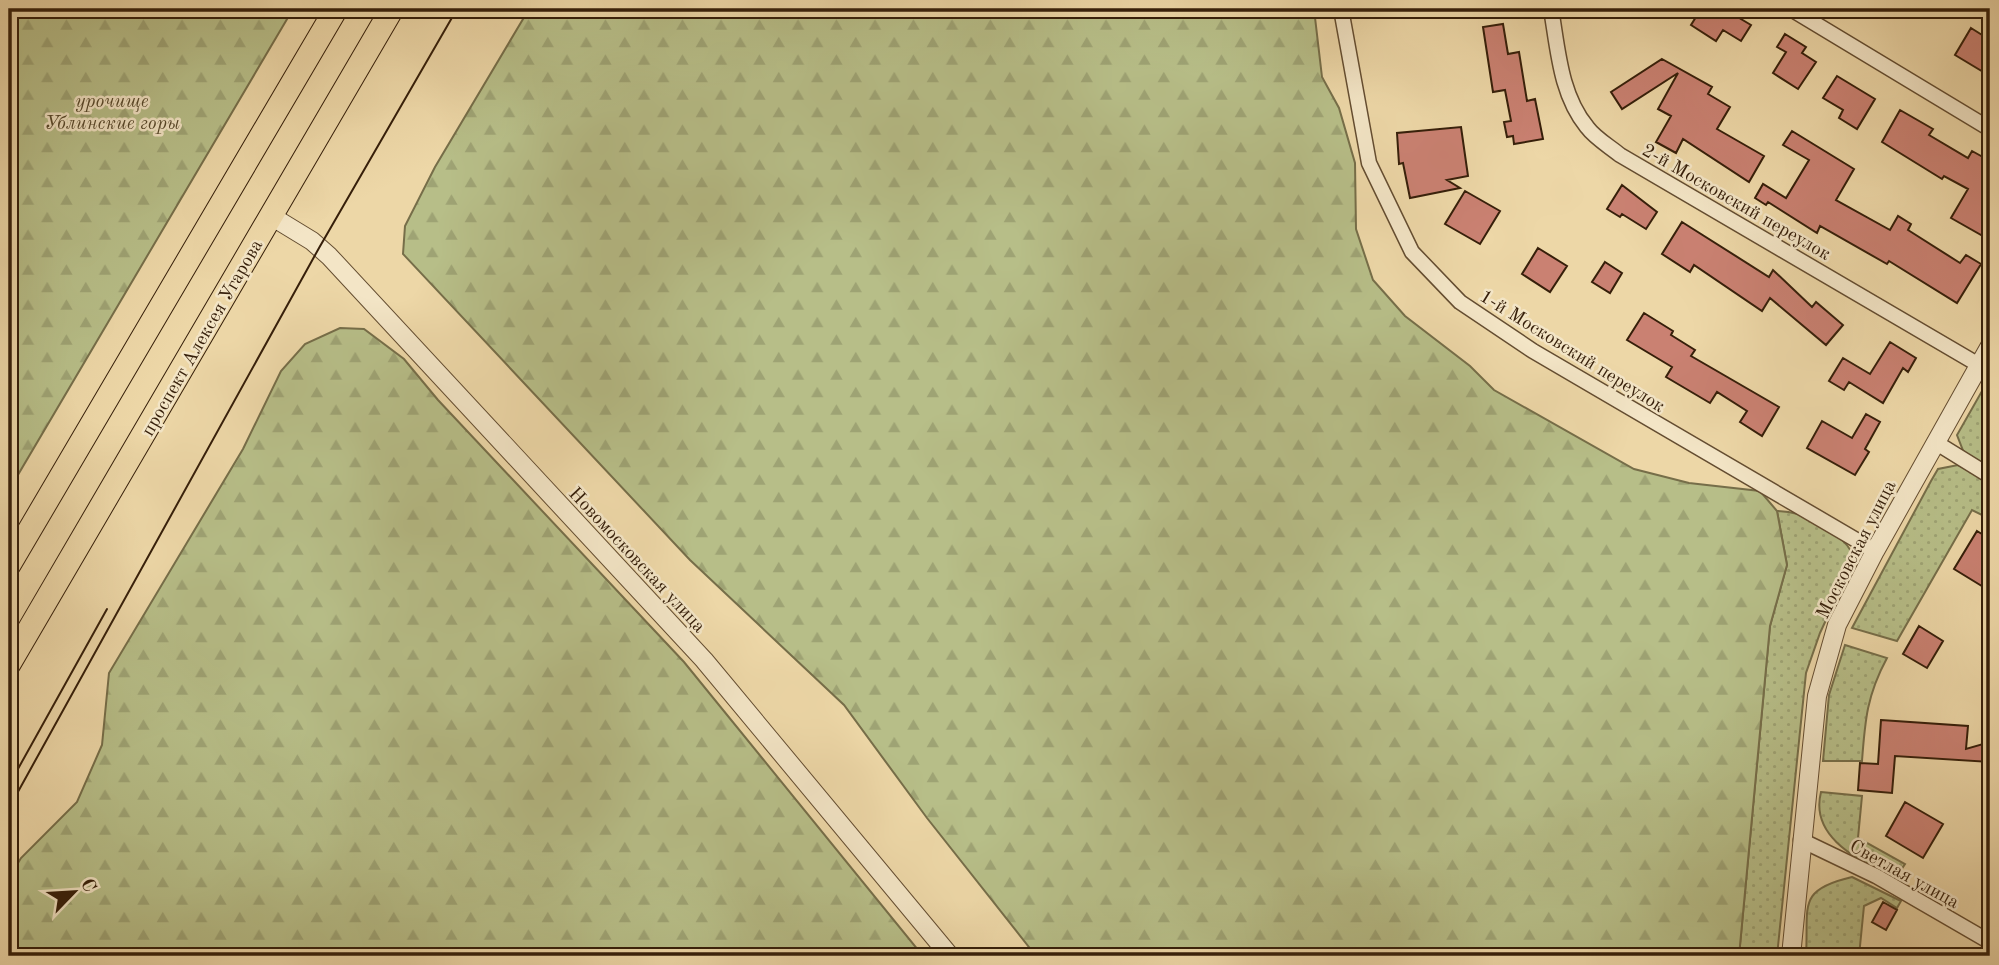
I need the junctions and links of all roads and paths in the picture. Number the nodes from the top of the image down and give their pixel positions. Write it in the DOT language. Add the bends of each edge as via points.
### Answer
graph roads {
  1 [pos="336,9"];
  2 [pos="392,9"];
  3 [pos="1341,9"];
  4 [pos="1551,9"];
  5 [pos="1791,9"];
  6 [pos="1990,129"];
  7 [pos="271,216"];
  8 [pos="1990,346"];
  9 [pos="1979,365"];
  10 [pos="1935,442"];
  11 [pos="1990,476"];
  12 [pos="1875,551"];
  13 [pos="9,565"];
  14 [pos="9,664"];
  15 [pos="1801,840"];
  16 [pos="1990,942"];
  17 [pos="950,956"];
  18 [pos="1791,956"];
  1 -- 13 [label="main road"];
  2 -- 7 [label="main road, проспект Алексея Угарова"];
  3 -- 12 [label="street, 1-й Московский переулок" via="1368,163 1412,252 1460,302 1533,351"];
  4 -- 9 [label="street, 2-й Московский переулок" via="1571,103 1588,129 1620,155"];
  5 -- 6 [label="street"];
  7 -- 14 [label="main road, проспект Алексея Угарова"];
  7 -- 17 [label="street, Новомосковская улица" via="329,256 704,660"];
  8 -- 9 [label="street, Московская улица"];
  9 -- 10 [label="street, Московская улица"];
  10 -- 11 [label="street"];
  10 -- 12 [label="street, Московская улица"];
  12 -- 15 [label="street, Московская улица" via="1837,625 1817,695"];
  15 -- 16 [label="street, Светлая улица" via="1876,876"];
  15 -- 18 [label="street, Московская улица"];
}
